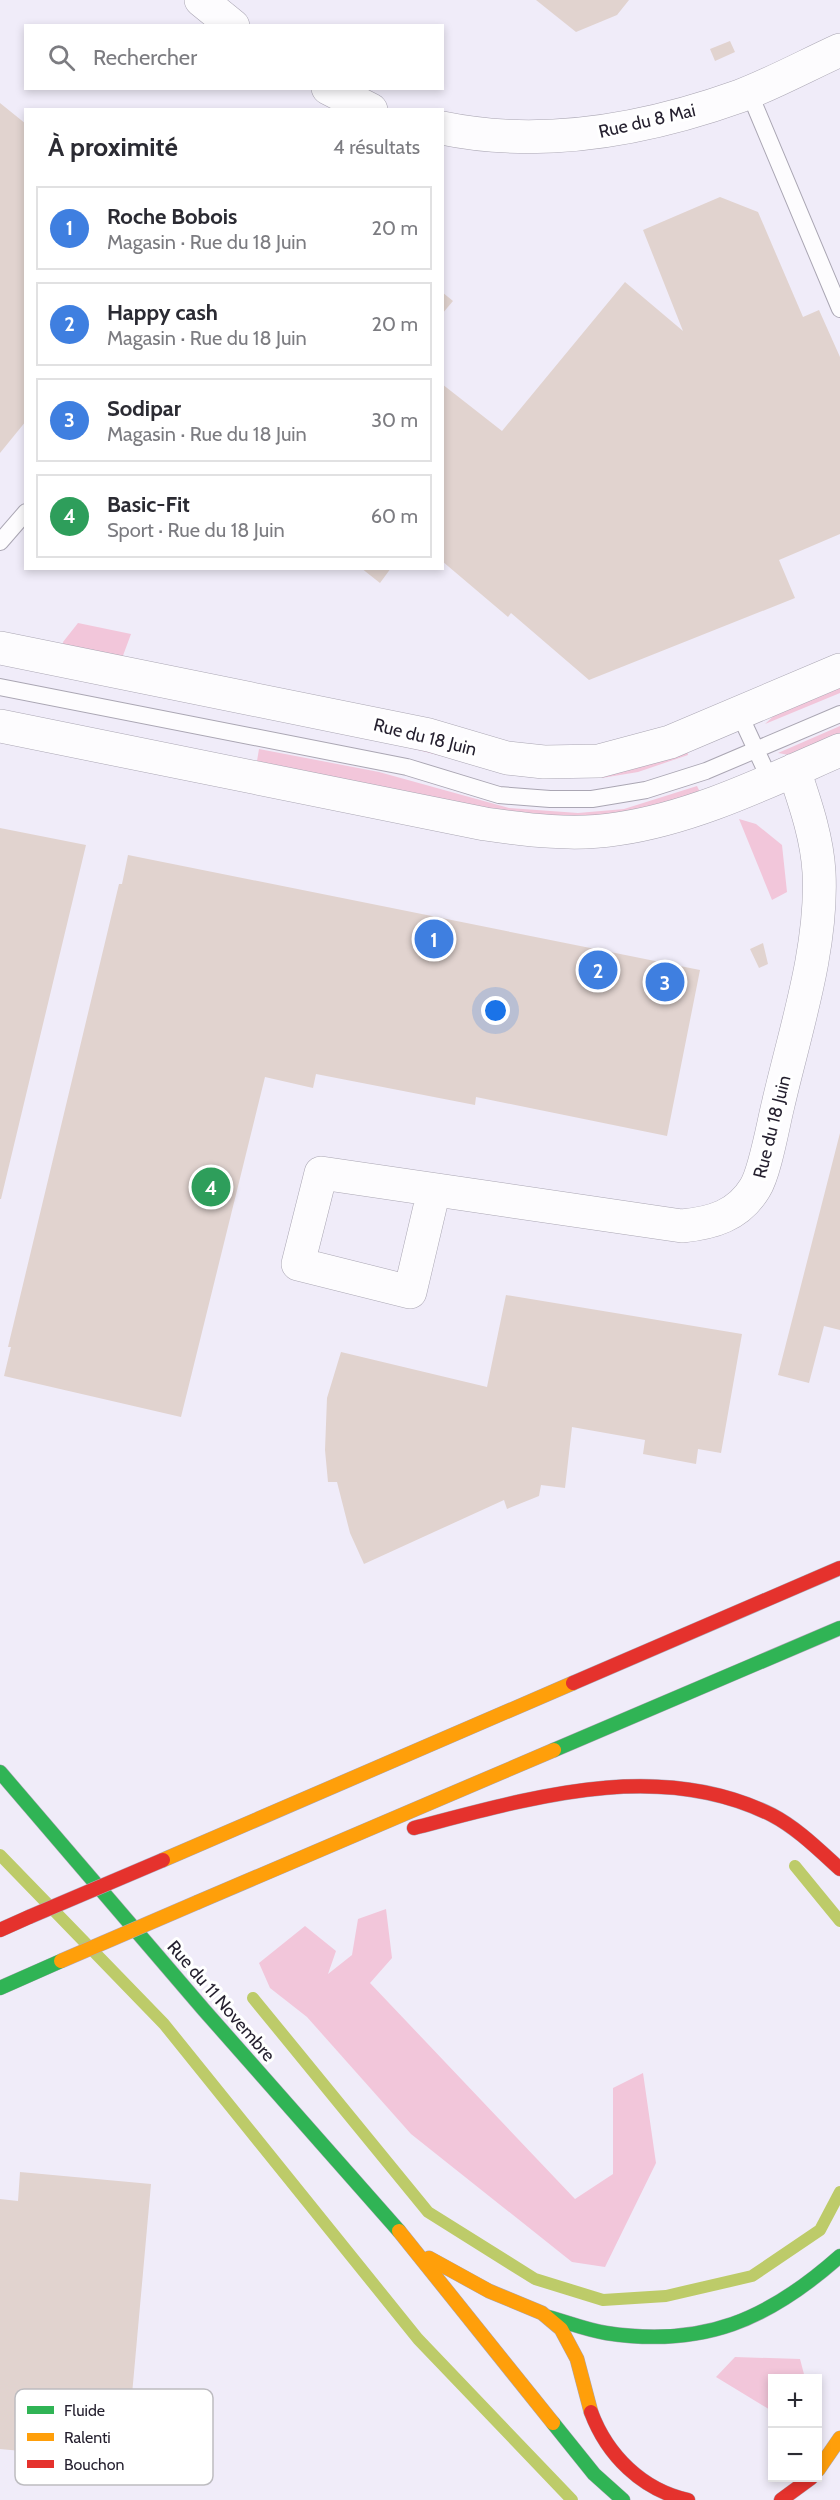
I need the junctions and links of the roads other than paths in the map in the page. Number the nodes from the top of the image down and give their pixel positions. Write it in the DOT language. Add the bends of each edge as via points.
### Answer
graph roads {
  1 [pos="201,0"];
  2 [pos="231,24"];
  3 [pos="840,50"];
  4 [pos="749,92"];
  5 [pos="444,128"];
  6 [pos="840,309"];
  7 [pos="24,514"];
  8 [pos="0,542"];
  9 [pos="0,648"];
  10 [pos="840,670"];
  11 [pos="0,687"];
  12 [pos="739,713"];
  13 [pos="840,714"];
  14 [pos="0,726"];
  15 [pos="756,750"];
  16 [pos="840,750"];
  17 [pos="782,775"];
  18 [pos="434,1190"];
  19 [pos="840,1568"];
  20 [pos="840,1628"];
  21 [pos="0,1772"];
  22 [pos="313,1854"];
  23 [pos="840,1869"];
  24 [pos="0,1930"];
  25 [pos="0,1988"];
  26 [pos="417,2251"];
  27 [pos="840,2256"];
  28 [pos="548,2317"];
  29 [pos="840,2438"];
  30 [pos="822,2466"];
  31 [pos="840,2470"];
  32 [pos="822,2472"];
  33 [pos="806,2482"];
  34 [pos="623,2500"];
  35 [pos="688,2500"];
  36 [pos="781,2500"];
  1 -- 2 [label="street"];
  3 -- 4 [label="street, Rue du 8 Mai"];
  4 -- 5 [label="street, Rue du 8 Mai" via="661,121 578,135 499,137"];
  4 -- 6 [label="lane"];
  7 -- 8 [label="lane"];
  9 -- 12 [label="street, Rue du 18 Juin" via="429,735 507,758 544,762 611,759 670,742"];
  10 -- 12 [label="street, Rue du 18 Juin"];
  11 -- 15 [label="lane" via="406,767 509,796 592,800 646,790"];
  12 -- 15 [label="lane"];
  13 -- 15 [label="lane"];
  14 -- 17 [label="street" via="532,831 615,830 653,822"];
  15 -- 17 [label="lane"];
  16 -- 17 [label="street"];
  17 -- 18 [label="street, Rue du 18 Juin" via="814,833 819,871 816,932 768,1148 751,1194 716,1221 682,1226"];
  18 -- 18 [label="street, Rue du 18 Juin" via="321,1173 298,1264 410,1292"];
  19 -- 24 [label="main road, bridge"];
  20 -- 22 [label="main road"];
  21 -- 26 [label="main road, Rue du 11 Novembre"];
  22 -- 23 [label="main road" via="578,1790 676,1786 724,1795 772,1816 809,1841"];
  22 -- 25 [label="main road, bridge"];
  26 -- 28 [label="main road" via="487,2290"];
  26 -- 34 [label="main road, Rue du 11 Novembre" via="594,2474"];
  27 -- 28 [label="main road" via="782,2303 736,2326 712,2332 668,2338 636,2336 605,2333"];
  28 -- 35 [label="main road" via="573,2352 595,2421 621,2463 651,2486"];
  29 -- 30 [label="main road"];
  31 -- 32 [label="main road"];
  33 -- 36 [label="main road"];
}
